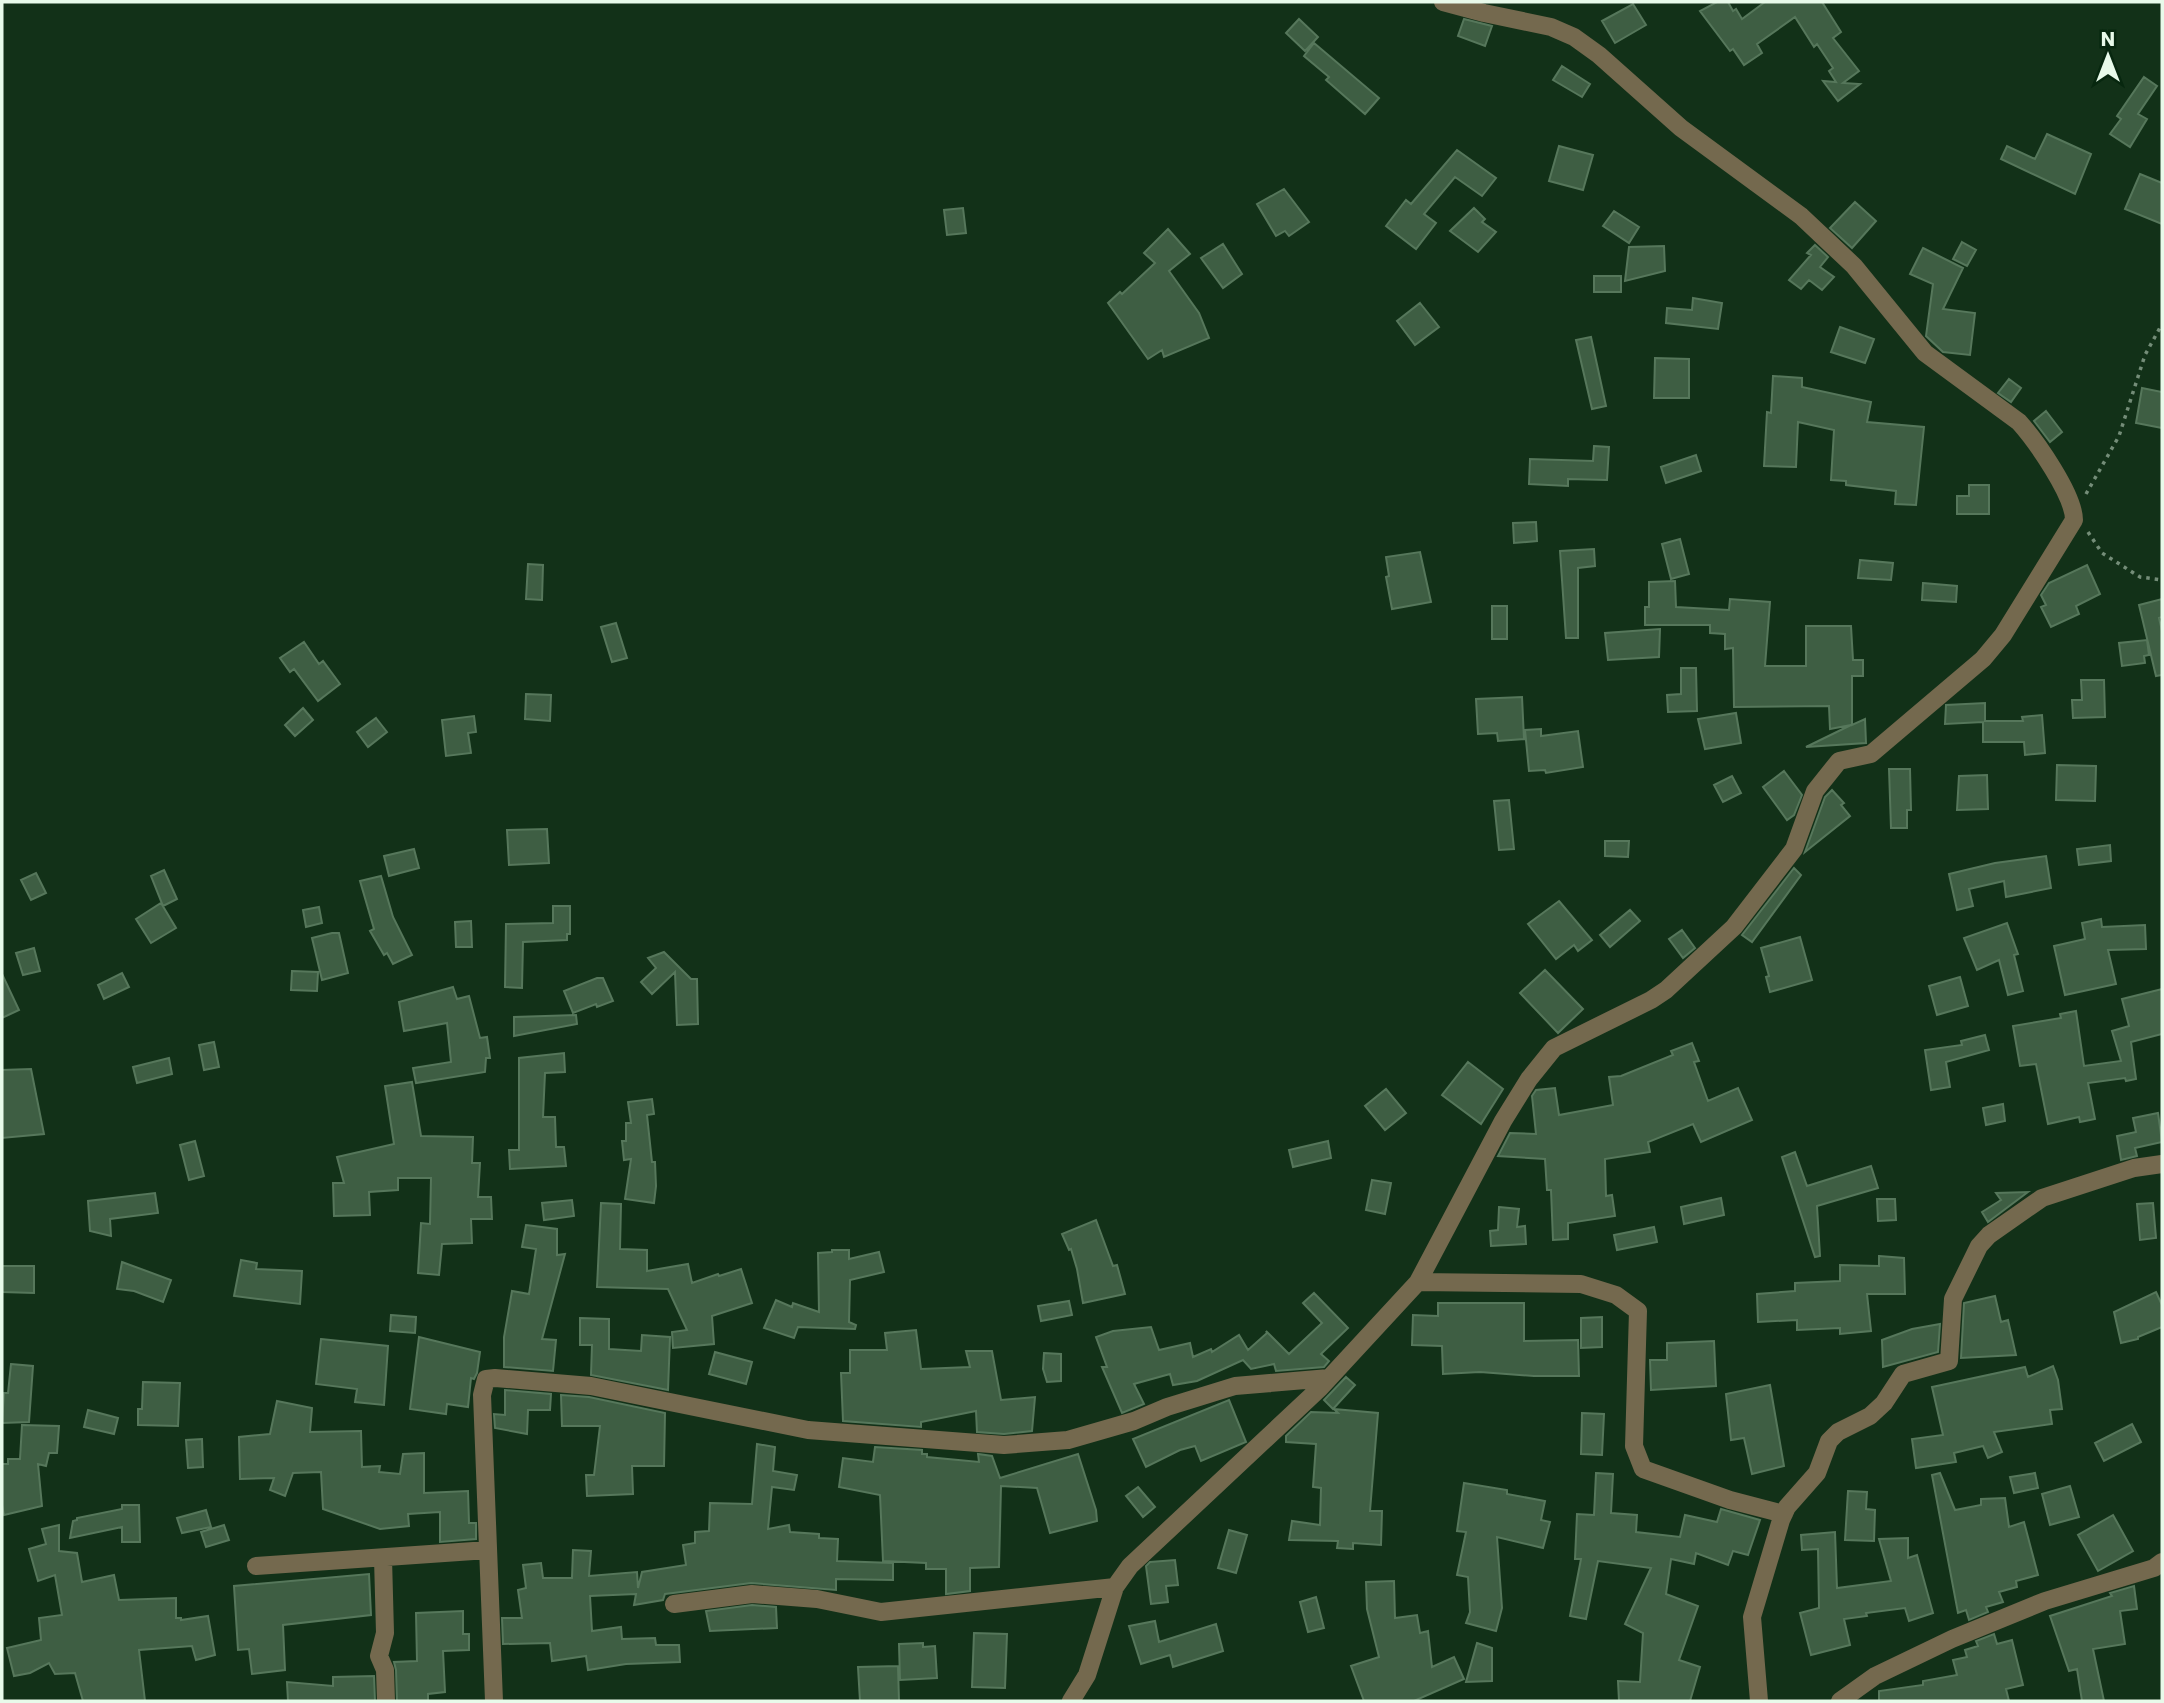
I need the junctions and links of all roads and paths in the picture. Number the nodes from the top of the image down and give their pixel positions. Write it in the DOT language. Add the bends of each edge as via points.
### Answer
graph roads {
  1 [pos="1443,2"];
  2 [pos="2162,324"];
  3 [pos="2074,512"];
  4 [pos="2162,580"];
  5 [pos="2162,1164"];
  6 [pos="1418,1282"];
  7 [pos="1329,1378"];
  8 [pos="1784,1514"];
  9 [pos="488,1550"];
  10 [pos="383,1558"];
  11 [pos="2162,1562"];
  12 [pos="256,1566"];
  13 [pos="1115,1587"];
  14 [pos="674,1604"];
  15 [pos="386,1701"];
  16 [pos="494,1701"];
  17 [pos="1071,1701"];
  18 [pos="1759,1701"];
  19 [pos="1840,1701"];
  1 -- 3 [label="street" via="1551,27 1574,37 1681,128 1801,216 1854,266 1925,353 2031,435"];
  2 -- 3 [label="path" via="2145,355 2119,436"];
  3 -- 4 [label="path" via="2102,553 2140,577"];
  3 -- 6 [label="street" via="2072,526 1983,660 1871,754 1839,761 1815,790 1794,849 1734,927 1651,1000 1554,1048 1503,1121"];
  5 -- 8 [label="street" via="2134,1168 2042,1198 1989,1235 1953,1299 1949,1361 1903,1374 1870,1416 1838,1432 1829,1441 1816,1474"];
  6 -- 7 [label="street"];
  6 -- 8 [label="street" via="1581,1284 1616,1295 1638,1311 1634,1446 1643,1469"];
  7 -- 9 [label="street" via="1235,1386 1068,1440 1004,1445 807,1430 591,1386 486,1379 482,1395"];
  7 -- 13 [label="street" via="1130,1566"];
  8 -- 18 [label="street" via="1752,1617"];
  9 -- 10 [label="street"];
  9 -- 16 [label="street"];
  10 -- 12 [label="street"];
  10 -- 15 [label="street" via="384,1633 379,1656"];
  11 -- 19 [label="street" via="2045,1601 1952,1639 1875,1676"];
  13 -- 14 [label="street" via="881,1612 817,1599 752,1594"];
  13 -- 17 [label="street" via="1087,1675"];
}
